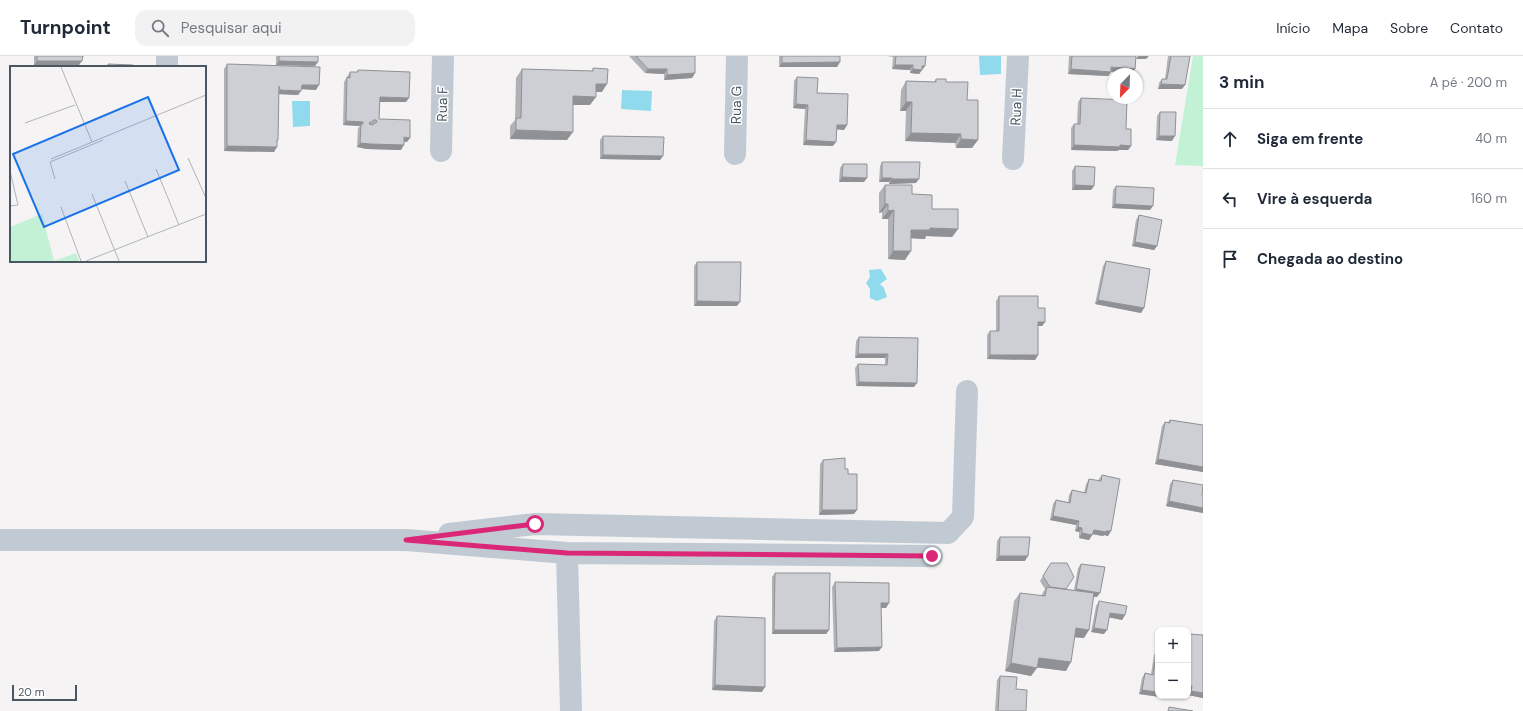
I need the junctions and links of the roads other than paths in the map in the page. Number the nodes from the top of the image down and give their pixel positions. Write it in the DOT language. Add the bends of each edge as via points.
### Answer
graph roads {
  1 [pos="168,56"];
  2 [pos="443,56"];
  3 [pos="737,56"];
  4 [pos="1018,56"];
  5 [pos="167,66"];
  6 [pos="441,151"];
  7 [pos="735,154"];
  8 [pos="1013,159"];
  9 [pos="967,391"];
  10 [pos="0,540"];
  11 [pos="406,540"];
  12 [pos="567,553"];
  13 [pos="932,556"];
  14 [pos="571,711"];
  1 -- 5 [label="street"];
  2 -- 6 [label="street, Rua F"];
  3 -- 7 [label="street, Rua G"];
  4 -- 8 [label="street, Rua H"];
  9 -- 11 [label="street" via="963,517 948,533 535,524"];
  10 -- 11 [label="street"];
  11 -- 12 [label="street"];
  12 -- 13 [label="street"];
  12 -- 14 [label="street"];
}
